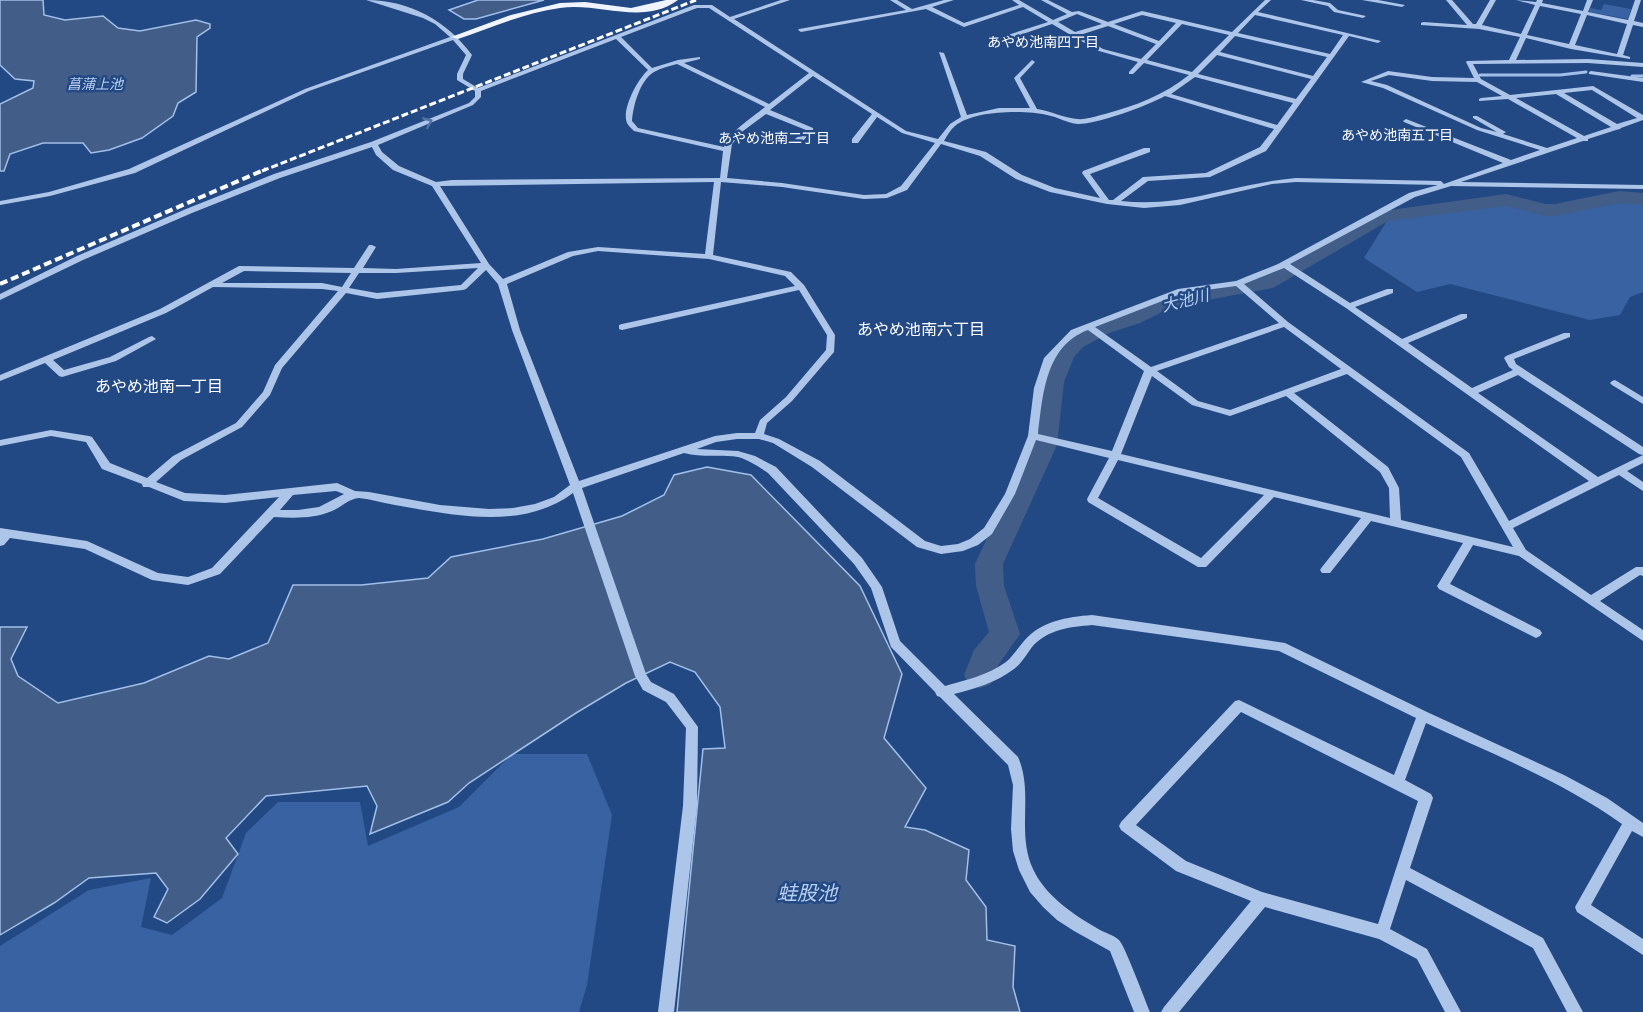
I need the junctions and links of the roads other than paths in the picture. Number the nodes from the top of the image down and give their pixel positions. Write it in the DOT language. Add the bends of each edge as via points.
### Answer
graph roads {
  1 [pos="369,0"];
  2 [pos="408,0"];
  3 [pos="674,0"];
  4 [pos="787,0"];
  5 [pos="893,0"];
  6 [pos="951,0"];
  7 [pos="1015,0"];
  8 [pos="1044,0"];
  9 [pos="1268,0"];
  10 [pos="1304,0"];
  11 [pos="1365,0"];
  12 [pos="1449,0"];
  13 [pos="1493,0"];
  14 [pos="1519,0"];
  15 [pos="1590,0"];
  16 [pos="1638,0"];
  17 [pos="1539,2"];
  18 [pos="392,5"];
  19 [pos="1024,5"];
  20 [pos="1402,5"];
  21 [pos="927,7"];
  22 [pos="911,10"];
  23 [pos="1255,13"];
  24 [pos="1584,13"];
  25 [pos="1071,14"];
  26 [pos="1363,16"];
  27 [pos="729,19"];
  28 [pos="1181,21"];
  29 [pos="1052,22"];
  30 [pos="1107,23"];
  31 [pos="1630,23"];
  32 [pos="1423,24"];
  33 [pos="1643,26"];
  34 [pos="1478,27"];
  35 [pos="801,30"];
  36 [pos="1236,33"];
  37 [pos="1347,34"];
  38 [pos="1012,35"];
  39 [pos="1073,35"];
  40 [pos="456,37"];
  41 [pos="618,37"];
  42 [pos="1524,37"];
  43 [pos="994,41"];
  44 [pos="1378,41"];
  45 [pos="1159,43"];
  46 [pos="1571,47"];
  47 [pos="940,53"];
  48 [pos="1215,53"];
  49 [pos="1332,56"];
  50 [pos="1619,56"];
  51 [pos="698,58"];
  52 [pos="1512,61"];
  53 [pos="678,62"];
  54 [pos="1032,62"];
  55 [pos="1143,62"];
  56 [pos="1643,63"];
  57 [pos="651,70"];
  58 [pos="814,72"];
  59 [pos="1131,73"];
  60 [pos="1591,73"];
  61 [pos="1192,76"];
  62 [pos="1316,78"];
  63 [pos="1478,80"];
  64 [pos="1643,80"];
  65 [pos="478,90"];
  66 [pos="1557,92"];
  67 [pos="1165,94"];
  68 [pos="1508,96"];
  69 [pos="1481,100"];
  70 [pos="1298,102"];
  71 [pos="768,109"];
  72 [pos="1035,112"];
  73 [pos="876,114"];
  74 [pos="964,117"];
  75 [pos="1475,117"];
  76 [pos="1643,118"];
  77 [pos="1406,121"];
  78 [pos="1278,128"];
  79 [pos="1618,128"];
  80 [pos="1496,135"];
  81 [pos="1586,139"];
  82 [pos="798,141"];
  83 [pos="855,141"];
  84 [pos="939,142"];
  85 [pos="374,144"];
  86 [pos="727,150"];
  87 [pos="1147,150"];
  88 [pos="1547,150"];
  89 [pos="1511,163"];
  90 [pos="721,180"];
  91 [pos="435,183"];
  92 [pos="1451,184"];
  93 [pos="1643,187"];
  94 [pos="1111,202"];
  95 [pos="0,204"];
  96 [pos="372,247"];
  97 [pos="709,257"];
  98 [pos="1284,264"];
  99 [pos="486,265"];
  100 [pos="359,270"];
  101 [pos="502,283"];
  102 [pos="1238,283"];
  103 [pos="213,285"];
  104 [pos="801,287"];
  105 [pos="344,290"];
  106 [pos="1390,291"];
  107 [pos="0,297"];
  108 [pos="1349,306"];
  109 [pos="1464,316"];
  110 [pos="1285,324"];
  111 [pos="1088,326"];
  112 [pos="622,327"];
  113 [pos="1567,335"];
  114 [pos="152,339"];
  115 [pos="1401,343"];
  116 [pos="47,359"];
  117 [pos="1348,370"];
  118 [pos="1149,371"];
  119 [pos="1519,371"];
  120 [pos="1,377"];
  121 [pos="1615,383"];
  122 [pos="1287,392"];
  123 [pos="1472,392"];
  124 [pos="1643,401"];
  125 [pos="759,436"];
  126 [pos="1033,436"];
  127 [pos="0,442"];
  128 [pos="682,449"];
  129 [pos="1643,452"];
  130 [pos="1116,454"];
  131 [pos="1643,459"];
  132 [pos="1620,471"];
  133 [pos="1598,482"];
  134 [pos="147,484"];
  135 [pos="576,486"];
  136 [pos="1643,487"];
  137 [pos="291,491"];
  138 [pos="1272,494"];
  139 [pos="354,495"];
  140 [pos="271,513"];
  141 [pos="1367,518"];
  142 [pos="1396,524"];
  143 [pos="1506,527"];
  144 [pos="4,532"];
  145 [pos="0,542"];
  146 [pos="1469,542"];
  147 [pos="1522,554"];
  148 [pos="1326,570"];
  149 [pos="1643,572"];
  150 [pos="1592,600"];
  151 [pos="1536,633"];
  152 [pos="1643,636"];
  153 [pos="941,692"];
  154 [pos="1423,716"];
  155 [pos="1397,783"];
  156 [pos="1630,822"];
  157 [pos="1643,831"];
  158 [pos="1402,871"];
  159 [pos="1262,899"];
  160 [pos="1382,932"];
  161 [pos="1643,948"];
  162 [pos="666,1012"];
  163 [pos="1142,1012"];
  164 [pos="1169,1012"];
  165 [pos="1453,1012"];
  166 [pos="1575,1012"];
  1 -- 18 [label="street"];
  2 -- 18 [label="street"];
  3 -- 40 [label="main road" via="631,11 567,5"];
  4 -- 27 [label="street"];
  5 -- 22 [label="street"];
  6 -- 21 [label="street"];
  7 -- 19 [label="street"];
  8 -- 25 [label="street"];
  9 -- 23 [label="street"];
  10 -- 26 [label="street"];
  11 -- 20 [label="street"];
  12 -- 34 [label="street" via="1471,25"];
  13 -- 34 [label="street"];
  14 -- 17 [label="street"];
  15 -- 24 [label="street"];
  16 -- 31 [label="street"];
  17 -- 24 [label="street"];
  17 -- 42 [label="street"];
  18 -- 40 [label="street" via="420,13"];
  19 -- 21 [label="street" via="964,25"];
  19 -- 29 [label="street"];
  21 -- 22 [label="street"];
  22 -- 35 [label="street"];
  23 -- 36 [label="street"];
  23 -- 37 [label="street"];
  24 -- 31 [label="street"];
  24 -- 46 [label="street"];
  25 -- 29 [label="street"];
  25 -- 30 [label="street" via="1083,13"];
  27 -- 41 [label="street" via="710,6 696,6"];
  27 -- 58 [label="street"];
  28 -- 30 [label="street" via="1142,13"];
  28 -- 36 [label="street"];
  28 -- 45 [label="street"];
  29 -- 38 [label="street"];
  29 -- 39 [label="street"];
  30 -- 39 [label="street"];
  30 -- 45 [label="street"];
  31 -- 33 [label="street"];
  31 -- 50 [label="street"];
  32 -- 34 [label="street"];
  34 -- 42 [label="street"];
  36 -- 48 [label="street"];
  36 -- 49 [label="street"];
  37 -- 44 [label="street"];
  37 -- 49 [label="street"];
  38 -- 39 [label="street" via="1031,46 1039,46"];
  38 -- 43 [label="street"];
  39 -- 55 [label="street" via="1101,50"];
  40 -- 65 [label="street" via="469,55 460,74 462,82"];
  40 -- 95 [label="street" via="307,90 132,171"];
  41 -- 57 [label="street"];
  41 -- 65 [label="street"];
  42 -- 46 [label="street"];
  42 -- 52 [label="street"];
  45 -- 55 [label="street"];
  46 -- 50 [label="street"];
  47 -- 74 [label="street"];
  48 -- 61 [label="street"];
  48 -- 62 [label="street"];
  49 -- 62 [label="street"];
  50 -- 56 [label="street"];
  51 -- 53 [label="street"];
  52 -- 56 [label="street"];
  52 -- 63 [label="street" via="1469,62"];
  53 -- 57 [label="street"];
  53 -- 71 [label="street"];
  54 -- 72 [label="street" via="1017,78"];
  55 -- 59 [label="street"];
  55 -- 61 [label="street"];
  57 -- 86 [label="street" via="632,104 631,125"];
  58 -- 71 [label="street"];
  58 -- 73 [label="street"];
  60 -- 64 [label="street"];
  61 -- 67 [label="street"];
  61 -- 70 [label="street"];
  62 -- 70 [label="street"];
  63 -- 68 [label="street"];
  63 -- 80 [label="street" via="1388,73 1364,82 1385,86"];
  85 -- 65 [label="street, one-way" via="471,104 478,97"];
  66 -- 68 [label="street"];
  66 -- 76 [label="street" via="1593,88"];
  66 -- 79 [label="street"];
  67 -- 72 [label="street" via="1081,122"];
  67 -- 78 [label="street"];
  68 -- 69 [label="street"];
  68 -- 81 [label="street"];
  70 -- 78 [label="street"];
  71 -- 82 [label="street" via="812,129"];
  71 -- 86 [label="street" via="728,144"];
  72 -- 74 [label="street" via="987,112"];
  73 -- 83 [label="street"];
  73 -- 84 [label="street" via="904,132"];
  74 -- 84 [label="street" via="952,124"];
  75 -- 80 [label="street" via="1502,132"];
  76 -- 79 [label="street"];
  77 -- 89 [label="street"];
  78 -- 94 [label="street" via="1263,149 1207,175 1146,179"];
  79 -- 81 [label="street"];
  80 -- 88 [label="street"];
  81 -- 88 [label="street"];
  84 -- 90 [label="street" via="904,188 887,196 864,197 782,184"];
  84 -- 94 [label="street" via="983,154 1035,184"];
  85 -- 91 [label="street" via="396,168"];
  85 -- 107 [label="street" via="189,211"];
  86 -- 90 [label="street"];
  87 -- 94 [label="street" via="1086,172"];
  88 -- 89 [label="street"];
  89 -- 92 [label="street"];
  90 -- 91 [label="street"];
  90 -- 97 [label="street"];
  91 -- 99 [label="street"];
  92 -- 93 [label="street"];
  92 -- 94 [label="street" via="1296,180 1163,205"];
  92 -- 98 [label="street" via="1412,195"];
  96 -- 100 [label="street"];
  97 -- 101 [label="street" via="598,249 571,254"];
  97 -- 104 [label="street" via="788,274"];
  98 -- 102 [label="street"];
  98 -- 108 [label="street"];
  99 -- 100 [label="street"];
  99 -- 101 [label="street"];
  99 -- 105 [label="street" via="463,287 377,296"];
  100 -- 103 [label="street" via="242,268"];
  100 -- 105 [label="street"];
  101 -- 135 [label="street"];
  102 -- 110 [label="street"];
  102 -- 111 [label="street" via="1181,291"];
  103 -- 105 [label="street" via="322,286"];
  103 -- 116 [label="street" via="163,311"];
  104 -- 112 [label="street"];
  104 -- 125 [label="street" via="831,336 831,350 789,399 763,422"];
  105 -- 134 [label="street" via="279,367 267,393 239,425 177,458"];
  106 -- 108 [label="street"];
  108 -- 115 [label="street"];
  109 -- 115 [label="street"];
  110 -- 117 [label="street"];
  110 -- 118 [label="street"];
  111 -- 118 [label="street"];
  111 -- 126 [label="street" via="1065,340 1049,358 1039,388"];
  113 -- 119 [label="street" via="1509,358"];
  114 -- 116 [label="street" via="113,359 62,374"];
  115 -- 123 [label="street"];
  116 -- 120 [label="street"];
  117 -- 122 [label="street"];
  117 -- 143 [label="street" via="1465,455"];
  118 -- 122 [label="street" via="1195,403 1230,413"];
  118 -- 130 [label="street"];
  119 -- 123 [label="street"];
  119 -- 129 [label="street"];
  121 -- 124 [label="street"];
  122 -- 142 [label="street" via="1384,470 1394,488"];
  123 -- 133 [label="street"];
  125 -- 126 [label="street" via="796,452 905,534 941,550 966,545 988,531 1010,494"];
  125 -- 128 [label="street" via="715,439"];
  126 -- 130 [label="street"];
  127 -- 134 [label="street" via="51,433 89,440 106,466"];
  128 -- 135 [label="street"];
  128 -- 153 [label="street" via="694,454 737,454 772,470 858,561 876,587 895,644"];
  130 -- 138 [label="street"];
  130 -- 138 [label="street" via="1092,499 1202,564"];
  131 -- 132 [label="street"];
  132 -- 133 [label="street"];
  132 -- 136 [label="street"];
  133 -- 143 [label="street"];
  134 -- 137 [label="street" via="184,497 225,499"];
  135 -- 139 [label="street" via="566,496 504,513 468,513"];
  135 -- 162 [label="street" via="641,676 647,686 670,698 692,727 690,806"];
  137 -- 139 [label="street" via="336,487"];
  137 -- 140 [label="street"];
  138 -- 141 [label="street"];
  139 -- 140 [label="street" via="325,509"];
  140 -- 144 [label="street" via="216,571 188,581 156,577 87,545"];
  141 -- 142 [label="street"];
  141 -- 148 [label="street"];
  142 -- 146 [label="street"];
  143 -- 147 [label="street"];
  144 -- 145 [label="street"];
  146 -- 147 [label="street"];
  146 -- 151 [label="street" via="1443,586"];
  147 -- 150 [label="street"];
  149 -- 150 [label="street" via="1640,570"];
  150 -- 152 [label="street"];
  153 -- 154 [label="street" via="988,680 1009,667 1046,628 1092,620 1281,646"];
  153 -- 163 [label="street" via="1012,761 1020,776 1018,847 1030,880 1052,907 1078,927 1115,946"];
  154 -- 155 [label="street"];
  154 -- 156 [label="street" via="1559,778"];
  155 -- 158 [label="street" via="1426,798"];
  155 -- 159 [label="street" via="1239,705 1126,826 1181,866"];
  156 -- 157 [label="street"];
  156 -- 161 [label="street" via="1582,907"];
  158 -- 160 [label="street"];
  158 -- 166 [label="street" via="1538,943"];
  159 -- 160 [label="street"];
  159 -- 164 [label="street"];
  160 -- 165 [label="street" via="1422,954"];
}
